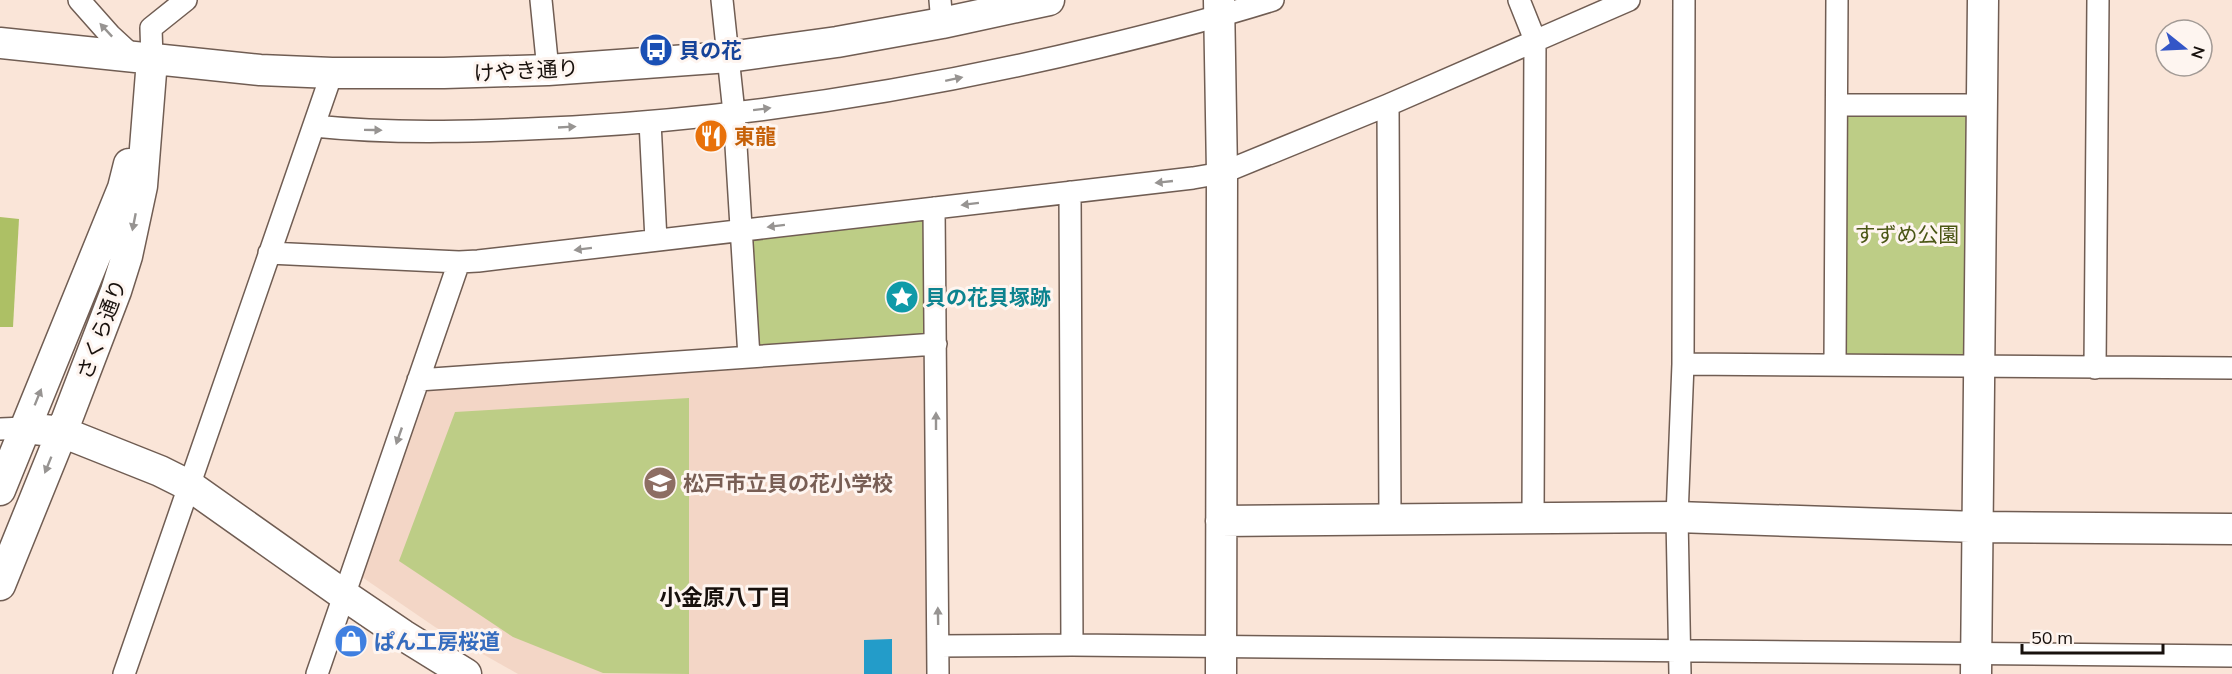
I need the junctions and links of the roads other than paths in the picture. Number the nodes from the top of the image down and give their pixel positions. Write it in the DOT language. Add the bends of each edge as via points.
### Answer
graph roads {
  1 [pos="79,0"];
  2 [pos="186,0"];
  3 [pos="542,0"];
  4 [pos="722,0"];
  5 [pos="1049,0"];
  6 [pos="1273,0"];
  7 [pos="1519,0"];
  8 [pos="1629,0"];
  9 [pos="1684,0"];
  10 [pos="1838,0"];
  11 [pos="1983,0"];
  12 [pos="2098,0"];
  13 [pos="1219,8"];
  14 [pos="941,12"];
  15 [pos="1535,40"];
  16 [pos="0,43"];
  17 [pos="729,57"];
  18 [pos="144,59"];
  19 [pos="548,70"];
  20 [pos="332,73"];
  21 [pos="1388,105"];
  22 [pos="1837,105"];
  23 [pos="1982,105"];
  24 [pos="734,113"];
  25 [pos="650,122"];
  26 [pos="314,126"];
  27 [pos="1222,173"];
  28 [pos="1070,192"];
  29 [pos="934,208"];
  30 [pos="741,230"];
  31 [pos="656,240"];
  32 [pos="269,253"];
  33 [pos="459,262"];
  34 [pos="936,344"];
  35 [pos="749,357"];
  36 [pos="1683,364"];
  37 [pos="1835,364"];
  38 [pos="1980,366"];
  39 [pos="2095,368"];
  40 [pos="2232,368"];
  41 [pos="418,380"];
  42 [pos="12,429"];
  43 [pos="62,432"];
  44 [pos="190,486"];
  45 [pos="0,490"];
  46 [pos="1533,517"];
  47 [pos="1677,517"];
  48 [pos="1390,519"];
  49 [pos="1221,521"];
  50 [pos="1977,527"];
  51 [pos="2232,529"];
  52 [pos="0,585"];
  53 [pos="344,595"];
  54 [pos="1072,645"];
  55 [pos="938,646"];
  56 [pos="1681,651"];
  57 [pos="2232,656"];
  58 [pos="1221,661"];
  59 [pos="1976,664"];
  60 [pos="124,674"];
  61 [pos="317,674"];
  62 [pos="466,674"];
  63 [pos="938,674"];
  64 [pos="1680,674"];
  18 -- 1 [label="street, one-way" via="110,35"];
  2 -- 18 [label="street" via="152,28"];
  3 -- 19 [label="street"];
  4 -- 17 [label="street"];
  5 -- 14 [label="street, けやき通り"];
  6 -- 13 [label="street"];
  7 -- 15 [label="street"];
  8 -- 15 [label="street"];
  9 -- 36 [label="street"];
  10 -- 22 [label="street"];
  11 -- 23 [label="street"];
  12 -- 39 [label="street"];
  24 -- 13 [label="street, one-way" via="841,99 1064,56"];
  13 -- 27 [label="street"];
  14 -- 17 [label="street, けやき通り" via="837,42"];
  15 -- 21 [label="street"];
  15 -- 46 [label="street"];
  16 -- 18 [label="street, けやき通り"];
  17 -- 19 [label="street, けやき通り"];
  17 -- 24 [label="street"];
  18 -- 20 [label="street, けやき通り"];
  42 -- 18 [label="street, さくら通り, one-way" via="123,188 131,158"];
  18 -- 43 [label="street, さくら通り, one-way" via="142,186 127,256"];
  19 -- 20 [label="street, けやき通り"];
  20 -- 26 [label="street"];
  21 -- 27 [label="street"];
  21 -- 48 [label="street"];
  22 -- 23 [label="street"];
  22 -- 37 [label="street"];
  23 -- 38 [label="street"];
  24 -- 25 [label="street"];
  24 -- 30 [label="street"];
  26 -- 25 [label="street, one-way" via="454,131"];
  25 -- 31 [label="street"];
  26 -- 32 [label="street"];
  27 -- 28 [label="street, one-way"];
  27 -- 49 [label="street"];
  28 -- 29 [label="street, one-way"];
  28 -- 54 [label="street"];
  29 -- 30 [label="street, one-way"];
  29 -- 34 [label="street"];
  30 -- 31 [label="street"];
  30 -- 35 [label="street"];
  31 -- 33 [label="street, one-way"];
  32 -- 33 [label="street"];
  32 -- 44 [label="street"];
  33 -- 41 [label="street"];
  34 -- 35 [label="street"];
  55 -- 34 [label="street, one-way"];
  35 -- 41 [label="street"];
  36 -- 37 [label="street"];
  36 -- 47 [label="street"];
  37 -- 38 [label="street"];
  38 -- 39 [label="street"];
  38 -- 50 [label="street"];
  39 -- 40 [label="street"];
  41 -- 53 [label="street, one-way"];
  42 -- 43 [label="street"];
  42 -- 45 [label="street, さくら通り"];
  43 -- 44 [label="street"];
  43 -- 52 [label="street, さくら通り, one-way"];
  44 -- 53 [label="street"];
  44 -- 60 [label="street"];
  46 -- 47 [label="street"];
  46 -- 48 [label="street"];
  47 -- 50 [label="street"];
  47 -- 56 [label="street"];
  48 -- 49 [label="street"];
  49 -- 58 [label="street"];
  50 -- 51 [label="street"];
  50 -- 59 [label="street"];
  53 -- 61 [label="street"];
  53 -- 62 [label="street"];
  54 -- 55 [label="street"];
  54 -- 58 [label="street"];
  55 -- 63 [label="street"];
  56 -- 58 [label="street"];
  56 -- 59 [label="street"];
  56 -- 64 [label="street"];
  57 -- 59 [label="street"];
}
